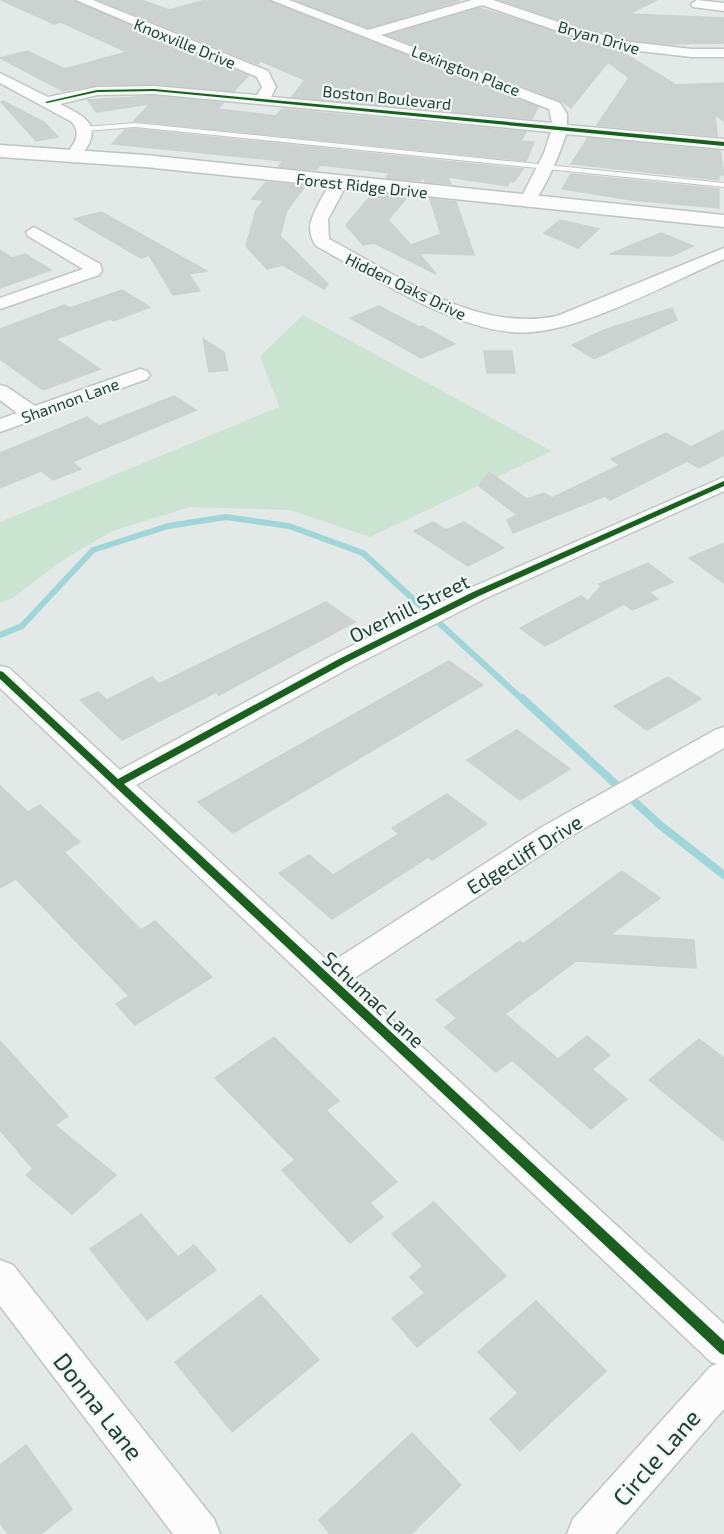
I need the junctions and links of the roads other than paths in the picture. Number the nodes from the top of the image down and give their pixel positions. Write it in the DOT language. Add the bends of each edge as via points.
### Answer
graph roads {
  1 [pos="82,0"];
  2 [pos="277,0"];
  3 [pos="482,0"];
  4 [pos="698,4"];
  5 [pos="724,7"];
  6 [pos="370,34"];
  7 [pos="724,53"];
  8 [pos="681,54"];
  9 [pos="686,69"];
  10 [pos="0,77"];
  11 [pos="262,99"];
  12 [pos="47,102"];
  13 [pos="85,129"];
  14 [pos="560,129"];
  15 [pos="724,144"];
  16 [pos="0,151"];
  17 [pos="74,155"];
  18 [pos="543,168"];
  19 [pos="340,182"];
  20 [pos="724,184"];
  21 [pos="517,205"];
  22 [pos="724,221"];
  23 [pos="34,232"];
  24 [pos="724,253"];
  25 [pos="0,304"];
  26 [pos="140,375"];
  27 [pos="0,391"];
  28 [pos="32,414"];
  29 [pos="0,426"];
  30 [pos="724,483"];
  31 [pos="0,674"];
  32 [pos="724,736"];
  33 [pos="118,783"];
  34 [pos="328,980"];
  35 [pos="0,1277"];
  36 [pos="724,1349"];
  37 [pos="724,1380"];
  38 [pos="199,1534"];
  39 [pos="588,1534"];
  1 -- 11 [label="street, Knoxville Drive" via="262,74 269,87"];
  2 -- 6 [label="street, Lexington Place"];
  3 -- 6 [label="street"];
  3 -- 8 [label="street, Bryan Drive" via="625,46"];
  4 -- 5 [label="street"];
  6 -- 14 [label="street, Lexington Place" via="544,100 560,110"];
  7 -- 8 [label="street, Bryan Drive"];
  8 -- 9 [label="street"];
  10 -- 12 [label="street"];
  11 -- 12 [label="street, Boston Boulevard" via="118,89"];
  11 -- 14 [label="street, Boston Boulevard"];
  12 -- 13 [label="street" via="77,119"];
  13 -- 17 [label="street" via="85,137"];
  13 -- 18 [label="lane" via="135,125"];
  14 -- 15 [label="street, Boston Boulevard"];
  14 -- 18 [label="street"];
  16 -- 17 [label="main road, Forest Ridge Drive"];
  17 -- 19 [label="main road, Forest Ridge Drive"];
  18 -- 20 [label="lane"];
  18 -- 21 [label="street"];
  19 -- 21 [label="main road, Forest Ridge Drive"];
  19 -- 24 [label="street, Hidden Oaks Drive" via="318,222 322,242 457,314 498,324 532,327 562,321"];
  21 -- 22 [label="main road, Forest Ridge Drive"];
  23 -- 25 [label="street" via="94,268 93,271"];
  26 -- 28 [label="street, Shannon Lane"];
  27 -- 28 [label="street"];
  28 -- 29 [label="street, Shannon Lane"];
  30 -- 33 [label="street, Overhill Street" via="432,616"];
  31 -- 33 [label="street, Schumac Lane"];
  32 -- 34 [label="street, Edgecliff Drive" via="552,834"];
  33 -- 34 [label="street, Schumac Lane"];
  34 -- 36 [label="street, Schumac Lane"];
  35 -- 38 [label="street, Donna Lane"];
  37 -- 39 [label="street, Circle Lane"];
}
